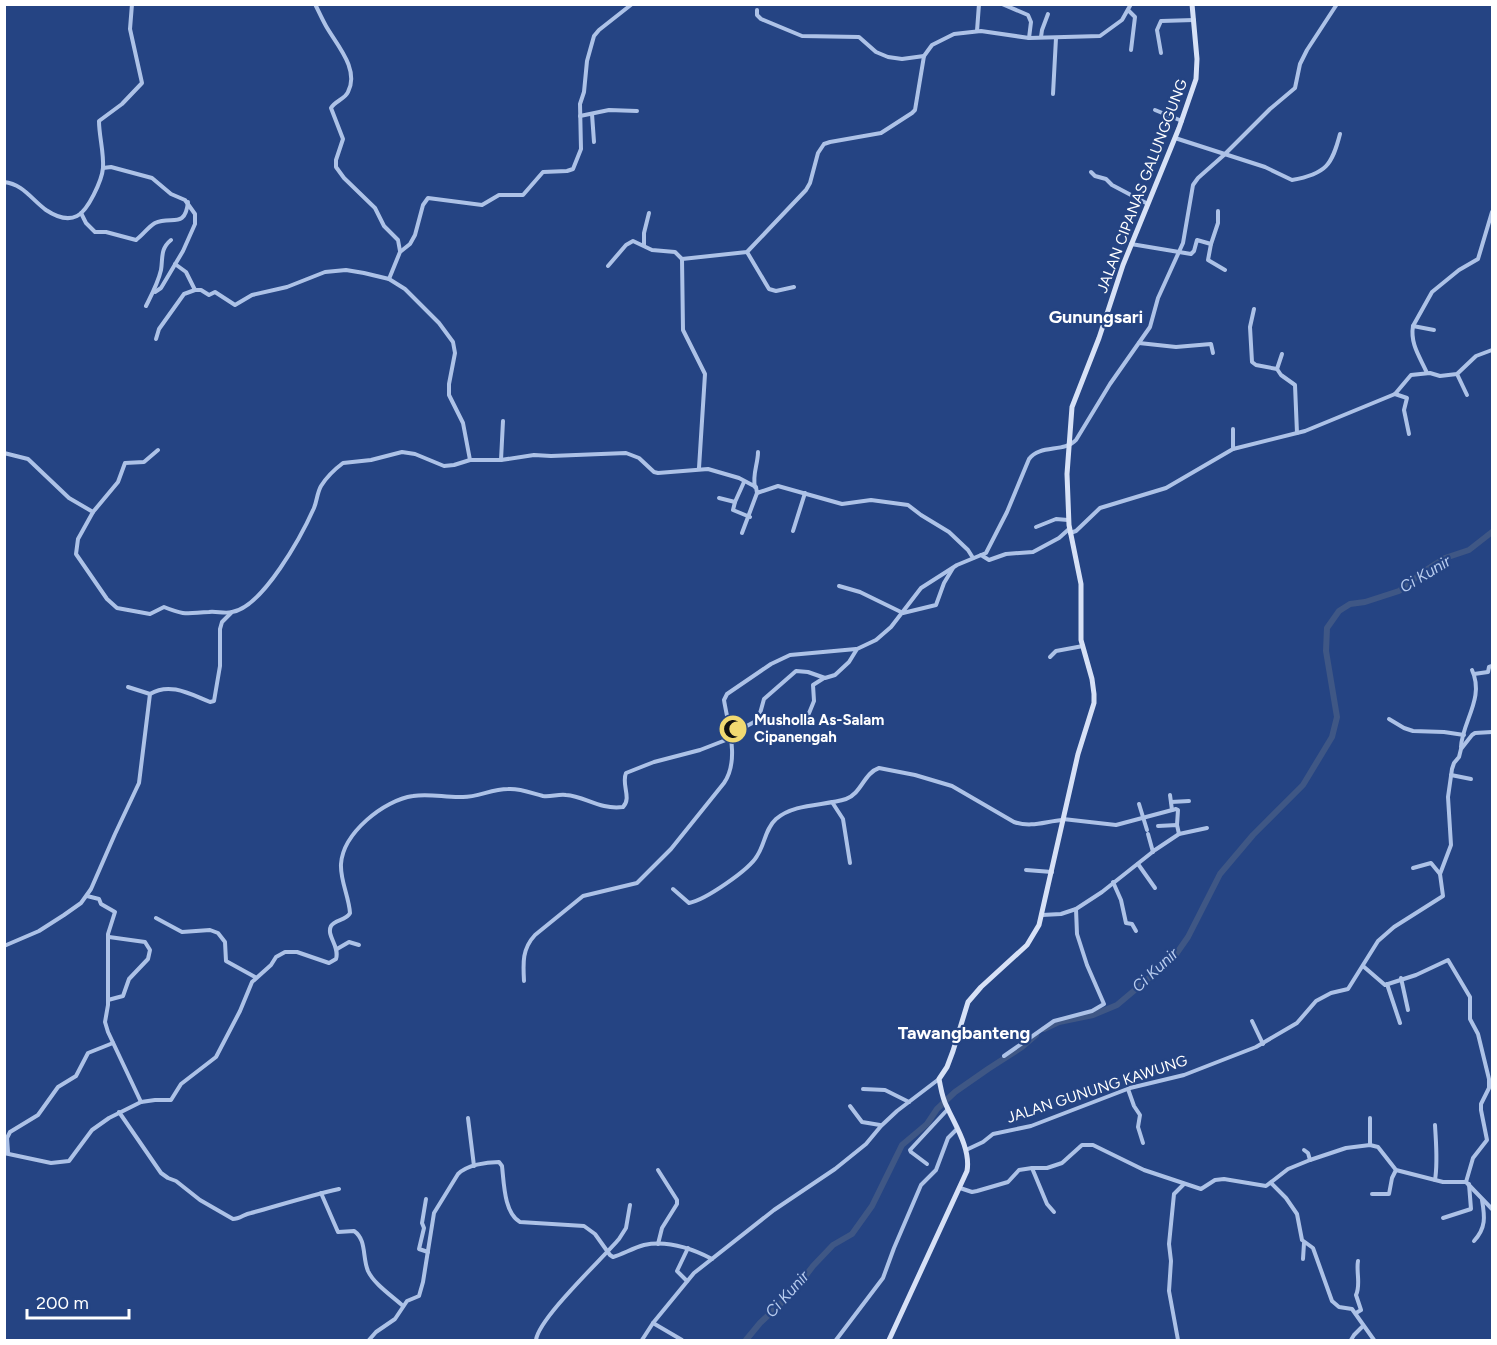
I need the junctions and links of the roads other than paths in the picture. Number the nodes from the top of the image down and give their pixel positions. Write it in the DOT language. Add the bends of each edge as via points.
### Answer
graph roads {
  1 [pos="132,4"];
  2 [pos="315,4"];
  3 [pos="632,4"];
  4 [pos="979,4"];
  5 [pos="1002,4"];
  6 [pos="1131,4"];
  7 [pos="1192,4"];
  8 [pos="1337,4"];
  9 [pos="757,10"];
  10 [pos="1128,10"];
  11 [pos="1048,14"];
  12 [pos="1192,20"];
  13 [pos="977,31"];
  14 [pos="1041,37"];
  15 [pos="1029,38"];
  16 [pos="1056,38"];
  17 [pos="1131,50"];
  18 [pos="1161,53"];
  19 [pos="924,56"];
  20 [pos="1053,94"];
  21 [pos="1155,110"];
  22 [pos="637,111"];
  23 [pos="592,114"];
  24 [pos="580,116"];
  25 [pos="1182,121"];
  26 [pos="1340,134"];
  27 [pos="1175,138"];
  28 [pos="594,142"];
  29 [pos="1224,155"];
  30 [pos="103,168"];
  31 [pos="1091,172"];
  32 [pos="4,182"];
  33 [pos="188,202"];
  34 [pos="1148,204"];
  35 [pos="1218,211"];
  36 [pos="1492,212"];
  37 [pos="81,213"];
  38 [pos="649,213"];
  39 [pos="171,240"];
  40 [pos="1131,244"];
  41 [pos="1211,244"];
  42 [pos="644,246"];
  43 [pos="400,252"];
  44 [pos="747,252"];
  45 [pos="1179,253"];
  46 [pos="682,259"];
  47 [pos="175,264"];
  48 [pos="608,266"];
  49 [pos="1225,270"];
  50 [pos="389,279"];
  51 [pos="794,287"];
  52 [pos="195,290"];
  53 [pos="155,292"];
  54 [pos="146,306"];
  55 [pos="1254,309"];
  56 [pos="1413,326"];
  57 [pos="1434,330"];
  58 [pos="156,339"];
  59 [pos="1139,343"];
  60 [pos="1492,350"];
  61 [pos="1213,353"];
  62 [pos="1282,354"];
  63 [pos="1277,369"];
  64 [pos="1427,373"];
  65 [pos="1457,374"];
  66 [pos="1395,394"];
  67 [pos="1467,395"];
  68 [pos="502,421"];
  69 [pos="1233,429"];
  70 [pos="1297,434"];
  71 [pos="1409,434"];
  72 [pos="1069,443"];
  73 [pos="1233,449"];
  74 [pos="158,450"];
  75 [pos="758,452"];
  76 [pos="4,453"];
  77 [pos="470,460"];
  78 [pos="501,460"];
  79 [pos="699,468"];
  80 [pos="744,482"];
  81 [pos="756,487"];
  82 [pos="756,493"];
  83 [pos="805,493"];
  84 [pos="719,498"];
  85 [pos="735,502"];
  86 [pos="93,512"];
  87 [pos="750,517"];
  88 [pos="1068,519"];
  89 [pos="1036,527"];
  90 [pos="793,531"];
  91 [pos="1069,531"];
  92 [pos="742,533"];
  93 [pos="981,555"];
  94 [pos="973,558"];
  95 [pos="953,567"];
  96 [pos="839,586"];
  97 [pos="232,612"];
  98 [pos="903,613"];
  99 [pos="1083,646"];
  100 [pos="857,649"];
  101 [pos="1050,657"];
  102 [pos="1492,666"];
  103 [pos="825,678"];
  104 [pos="128,687"];
  105 [pos="150,694"];
  106 [pos="1389,719"];
  107 [pos="787,721"];
  108 [pos="1492,732"];
  109 [pos="1464,735"];
  110 [pos="728,739"];
  111 [pos="1461,749"];
  112 [pos="1451,775"];
  113 [pos="1471,779"];
  114 [pos="1170,795"];
  115 [pos="1189,801"];
  116 [pos="832,802"];
  117 [pos="1171,802"];
  118 [pos="1139,804"];
  119 [pos="1172,810"];
  120 [pos="1144,818"];
  121 [pos="1063,819"];
  122 [pos="1178,825"];
  123 [pos="1158,826"];
  124 [pos="1207,828"];
  125 [pos="1179,834"];
  126 [pos="1153,852"];
  127 [pos="850,863"];
  128 [pos="1138,864"];
  129 [pos="1413,868"];
  130 [pos="1026,870"];
  131 [pos="1052,872"];
  132 [pos="1440,874"];
  133 [pos="1113,882"];
  134 [pos="1155,888"];
  135 [pos="674,889"];
  136 [pos="87,896"];
  137 [pos="1076,909"];
  138 [pos="1042,915"];
  139 [pos="156,918"];
  140 [pos="1136,931"];
  141 [pos="109,937"];
  142 [pos="359,945"];
  143 [pos="4,946"];
  144 [pos="337,948"];
  145 [pos="1364,966"];
  146 [pos="255,977"];
  147 [pos="1401,978"];
  148 [pos="524,981"];
  149 [pos="1388,984"];
  150 [pos="108,1000"];
  151 [pos="1408,1010"];
  152 [pos="1252,1021"];
  153 [pos="1400,1023"];
  154 [pos="113,1043"];
  155 [pos="1263,1044"];
  156 [pos="1004,1056"];
  157 [pos="939,1079"];
  158 [pos="1491,1081"];
  159 [pos="863,1089"];
  160 [pos="1128,1089"];
  161 [pos="141,1102"];
  162 [pos="909,1102"];
  163 [pos="850,1106"];
  164 [pos="947,1107"];
  165 [pos="119,1112"];
  166 [pos="468,1118"];
  167 [pos="1370,1118"];
  168 [pos="881,1125"];
  169 [pos="1435,1125"];
  170 [pos="957,1130"];
  171 [pos="1143,1143"];
  172 [pos="1370,1145"];
  173 [pos="1304,1149"];
  174 [pos="966,1150"];
  175 [pos="6,1152"];
  176 [pos="1310,1160"];
  177 [pos="927,1164"];
  178 [pos="474,1166"];
  179 [pos="1032,1167"];
  180 [pos="658,1170"];
  181 [pos="1396,1170"];
  182 [pos="1436,1180"];
  183 [pos="1271,1183"];
  184 [pos="1468,1183"];
  185 [pos="1184,1184"];
  186 [pos="960,1188"];
  187 [pos="339,1189"];
  188 [pos="321,1193"];
  189 [pos="1372,1194"];
  190 [pos="1482,1198"];
  191 [pos="426,1199"];
  192 [pos="630,1205"];
  193 [pos="1492,1209"];
  194 [pos="1054,1212"];
  195 [pos="1443,1218"];
  196 [pos="1474,1241"];
  197 [pos="1304,1243"];
  198 [pos="658,1244"];
  199 [pos="688,1248"];
  200 [pos="429,1252"];
  201 [pos="607,1252"];
  202 [pos="712,1259"];
  203 [pos="1303,1259"];
  204 [pos="1358,1261"];
  205 [pos="687,1281"];
  206 [pos="403,1306"];
  207 [pos="1356,1313"];
  208 [pos="653,1323"];
  209 [pos="1363,1326"];
  210 [pos="369,1341"];
  211 [pos="536,1341"];
  212 [pos="642,1341"];
  213 [pos="682,1341"];
  214 [pos="836,1341"];
  215 [pos="889,1341"];
  216 [pos="1178,1341"];
  217 [pos="1351,1341"];
  218 [pos="1374,1341"];
  1 -- 30 [label="street" via="130,29 142,81 122,104 100,119"];
  2 -- 43 [label="street" via="341,48 351,77 349,91 331,108 344,140 336,167 375,208 384,226 399,240"];
  3 -- 24 [label="street" via="594,36"];
  4 -- 13 [label="street"];
  5 -- 15 [label="street" via="1029,17"];
  6 -- 10 [label="street"];
  7 -- 12 [label="street, JALAN CIPANAS GALUNGGUNG"];
  8 -- 29 [label="street" via="1300,64 1295,88"];
  9 -- 19 [label="street" via="761,19 802,36 859,37 880,55 896,59"];
  10 -- 16 [label="street" via="1122,20 1100,36"];
  10 -- 17 [label="street" via="1135,17"];
  11 -- 14 [label="street"];
  12 -- 18 [label="street" via="1161,21 1157,30"];
  12 -- 25 [label="street, JALAN CIPANAS GALUNGGUNG" via="1196,79"];
  13 -- 15 [label="street"];
  13 -- 19 [label="street" via="946,38 932,45"];
  14 -- 15 [label="street"];
  14 -- 16 [label="street"];
  16 -- 20 [label="street"];
  19 -- 44 [label="street" via="914,112 880,133 824,144 809,187"];
  21 -- 25 [label="street"];
  22 -- 23 [label="street"];
  23 -- 24 [label="street"];
  23 -- 28 [label="street"];
  24 -- 43 [label="street" via="581,150 573,169 543,172 523,195 500,195 485,205 428,198 415,235"];
  25 -- 27 [label="street, JALAN CIPANAS GALUNGGUNG"];
  26 -- 29 [label="street" via="1331,162 1318,173 1295,180"];
  27 -- 29 [label="street"];
  27 -- 34 [label="street, JALAN CIPANAS GALUNGGUNG"];
  29 -- 45 [label="street" via="1193,185 1186,234"];
  30 -- 33 [label="street" via="152,178"];
  30 -- 37 [label="street"];
  31 -- 34 [label="street"];
  32 -- 37 [label="street" via="17,185 56,216 72,218"];
  33 -- 37 [label="street" via="180,220 157,223 136,240 98,233"];
  33 -- 47 [label="street" via="196,220"];
  34 -- 40 [label="street, JALAN CIPANAS GALUNGGUNG"];
  35 -- 41 [label="street"];
  36 -- 56 [label="street" via="1478,259 1432,292"];
  38 -- 42 [label="street"];
  39 -- 53 [label="street" via="163,250"];
  40 -- 45 [label="street"];
  40 -- 72 [label="street, JALAN CIPANAS GALUNGGUNG" via="1075,396"];
  41 -- 45 [label="street" via="1197,240 1192,253"];
  41 -- 49 [label="street" via="1208,260"];
  42 -- 46 [label="street" via="675,252"];
  42 -- 48 [label="street" via="630,243"];
  43 -- 50 [label="street"];
  44 -- 46 [label="street"];
  44 -- 51 [label="street" via="769,289"];
  45 -- 59 [label="street" via="1158,298 1150,327"];
  46 -- 79 [label="street" via="683,330 705,374"];
  47 -- 52 [label="street" via="187,273"];
  47 -- 53 [label="street"];
  50 -- 52 [label="street" via="348,270 325,272 252,295 235,305 215,292 209,295"];
  50 -- 77 [label="street" via="423,306 453,342 449,395 463,423"];
  52 -- 58 [label="street" via="184,294"];
  53 -- 54 [label="street"];
  55 -- 63 [label="street" via="1250,327 1252,363"];
  56 -- 57 [label="street"];
  56 -- 64 [label="street" via="1412,339"];
  59 -- 61 [label="street" via="1176,347 1211,344"];
  59 -- 72 [label="street" via="1076,440"];
  60 -- 65 [label="street" via="1476,356"];
  62 -- 63 [label="street"];
  63 -- 70 [label="street" via="1295,385"];
  64 -- 65 [label="street"];
  64 -- 66 [label="street" via="1411,375"];
  65 -- 67 [label="street"];
  66 -- 70 [label="street"];
  66 -- 71 [label="street" via="1407,398 1404,410"];
  68 -- 78 [label="street"];
  69 -- 73 [label="street"];
  70 -- 73 [label="street"];
  72 -- 88 [label="street, JALAN CIPANAS GALUNGGUNG"];
  72 -- 93 [label="street" via="1032,454 988,549"];
  73 -- 91 [label="street" via="1166,488 1100,508 1076,531"];
  74 -- 86 [label="street" via="144,462 124,463 118,482"];
  75 -- 81 [label="street" via="753,477"];
  76 -- 86 [label="street" via="28,459 69,498"];
  77 -- 78 [label="street"];
  77 -- 97 [label="street" via="444,466 402,452 343,463 320,487 306,526 275,577 254,598"];
  78 -- 79 [label="street" via="534,455 626,453 658,473"];
  79 -- 80 [label="street"];
  80 -- 81 [label="street"];
  80 -- 85 [label="street"];
  81 -- 82 [label="street"];
  82 -- 83 [label="street" via="778,486"];
  82 -- 87 [label="street"];
  83 -- 90 [label="street"];
  83 -- 94 [label="street" via="842,504 871,500 908,505 949,531"];
  84 -- 85 [label="street"];
  85 -- 87 [label="street" via="734,510"];
  86 -- 97 [label="street" via="78,539 76,554 117,608 148,614 163,607 186,614"];
  87 -- 92 [label="street"];
  88 -- 89 [label="street"];
  88 -- 91 [label="street, JALAN CIPANAS GALUNGGUNG"];
  91 -- 93 [label="street" via="1034,552 989,560"];
  91 -- 99 [label="street, JALAN CIPANAS GALUNGGUNG" via="1081,584 1079,631"];
  93 -- 94 [label="street"];
  94 -- 95 [label="street"];
  95 -- 98 [label="street" via="921,588"];
  95 -- 98 [label="street" via="936,605"];
  96 -- 98 [label="street"];
  97 -- 105 [label="street" via="220,629 220,666 214,701 169,687"];
  98 -- 100 [label="street" via="876,640"];
  99 -- 101 [label="street" via="1056,651"];
  99 -- 121 [label="street, JALAN CIPANAS GALUNGGUNG" via="1094,703"];
  100 -- 103 [label="street" via="840,671"];
  100 -- 110 [label="street" via="790,655 733,689 724,700"];
  102 -- 109 [label="street" via="1488,672 1473,672 1475,695"];
  103 -- 107 [label="street" via="813,685 814,701 806,723"];
  103 -- 110 [label="street" via="796,671 764,699 756,721"];
  104 -- 105 [label="street"];
  105 -- 136 [label="street" via="140,783"];
  106 -- 109 [label="street" via="1406,729"];
  108 -- 111 [label="street" via="1475,733"];
  109 -- 111 [label="street"];
  110 -- 144 [label="street" via="626,773 623,777 627,800 623,807 610,808 568,795 544,796 520,789 400,800 363,822 351,835 341,863 350,913 331,927"];
  110 -- 148 [label="street" via="728,778 671,849 638,883 583,896 534,935 524,953"];
  111 -- 112 [label="street"];
  112 -- 113 [label="street"];
  112 -- 132 [label="street" via="1451,845"];
  114 -- 117 [label="street"];
  115 -- 117 [label="street"];
  116 -- 121 [label="street" via="852,796 873,770 884,768 951,786 1022,825"];
  116 -- 127 [label="street" via="843,819"];
  116 -- 135 [label="street" via="789,811 779,817 769,827 755,860 702,898 689,903"];
  117 -- 119 [label="street"];
  118 -- 120 [label="street"];
  119 -- 120 [label="street"];
  119 -- 122 [label="street" via="1178,810"];
  120 -- 121 [label="street" via="1112,825"];
  120 -- 126 [label="street"];
  121 -- 131 [label="street, JALAN CIPANAS GALUNGGUNG"];
  122 -- 123 [label="street"];
  122 -- 125 [label="street"];
  124 -- 125 [label="street"];
  125 -- 126 [label="street"];
  126 -- 128 [label="street"];
  128 -- 133 [label="street"];
  128 -- 134 [label="street"];
  129 -- 132 [label="street" via="1431,863"];
  130 -- 131 [label="street"];
  131 -- 138 [label="street, JALAN CIPANAS GALUNGGUNG"];
  132 -- 145 [label="street, JALAN GUNUNG KAWUNG" via="1443,896 1386,933"];
  133 -- 137 [label="street"];
  133 -- 140 [label="street" via="1126,923"];
  136 -- 141 [label="street" via="99,899 115,911"];
  136 -- 143 [label="street" via="45,928"];
  137 -- 138 [label="street"];
  137 -- 156 [label="street" via="1077,934 1104,1004 1054,1021"];
  138 -- 157 [label="street, JALAN CIPANAS GALUNGGUNG" via="1027,945 968,1002 947,1067"];
  139 -- 146 [label="street" via="182,932 218,933 225,942 226,961"];
  141 -- 150 [label="street"];
  141 -- 150 [label="street" via="145,942 150,950 148,959 129,979 123,996"];
  142 -- 144 [label="street" via="349,942"];
  144 -- 146 [label="street" via="336,958 329,963 303,954 279,954"];
  145 -- 149 [label="street"];
  145 -- 155 [label="street, JALAN GUNUNG KAWUNG" via="1348,989 1316,1001 1298,1023"];
  146 -- 161 [label="street" via="216,1057 182,1084 171,1100"];
  147 -- 149 [label="street"];
  147 -- 151 [label="street"];
  147 -- 158 [label="street" via="1449,961 1470,998 1470,1019"];
  149 -- 153 [label="street"];
  150 -- 154 [label="street" via="105,1022"];
  152 -- 155 [label="street"];
  154 -- 161 [label="street"];
  154 -- 175 [label="street" via="88,1053 76,1076 58,1087 38,1115 12,1130"];
  155 -- 160 [label="street, JALAN GUNUNG KAWUNG" via="1184,1075"];
  157 -- 162 [label="street"];
  157 -- 164 [label="street"];
  158 -- 184 [label="street" via="1481,1104 1487,1140 1473,1158"];
  159 -- 162 [label="street" via="885,1090"];
  160 -- 171 [label="street" via="1140,1115 1138,1127"];
  160 -- 174 [label="street, JALAN GUNUNG KAWUNG" via="1031,1126 993,1134"];
  161 -- 165 [label="street"];
  162 -- 168 [label="street"];
  163 -- 168 [label="street" via="862,1122"];
  164 -- 170 [label="street"];
  164 -- 177 [label="street" via="910,1150"];
  165 -- 175 [label="street" via="92,1130 69,1161 44,1162"];
  165 -- 188 [label="street" via="161,1173 232,1218"];
  166 -- 178 [label="street"];
  167 -- 172 [label="street"];
  168 -- 202 [label="street" via="866,1144 836,1169 774,1210"];
  169 -- 182 [label="street"];
  170 -- 174 [label="street"];
  170 -- 214 [label="street" via="948,1138 936,1170 921,1185 883,1278"];
  172 -- 176 [label="street"];
  172 -- 181 [label="street" via="1378,1147"];
  173 -- 176 [label="street"];
  174 -- 186 [label="street" via="969,1164"];
  176 -- 183 [label="street" via="1288,1169"];
  178 -- 200 [label="street" via="458,1174 436,1208"];
  178 -- 201 [label="street" via="501,1164 510,1210 516,1220 525,1224 584,1226"];
  179 -- 185 [label="street" via="1062,1163 1082,1145 1093,1145 1125,1162"];
  179 -- 186 [label="street" via="1017,1172 1004,1184 972,1192"];
  179 -- 194 [label="street"];
  180 -- 198 [label="street" via="677,1204 662,1228"];
  181 -- 182 [label="street"];
  181 -- 189 [label="street" via="1389,1194"];
  182 -- 184 [label="street"];
  183 -- 185 [label="street" via="1220,1179 1201,1189"];
  183 -- 197 [label="street" via="1297,1214"];
  184 -- 190 [label="street"];
  184 -- 195 [label="street" via="1471,1209"];
  185 -- 216 [label="street" via="1174,1194 1168,1247 1169,1292"];
  186 -- 215 [label="street"];
  187 -- 188 [label="street"];
  188 -- 206 [label="street" via="338,1232 354,1231 359,1235 372,1276"];
  190 -- 193 [label="street"];
  190 -- 196 [label="street" via="1485,1223"];
  191 -- 200 [label="street" via="418,1249"];
  192 -- 201 [label="street" via="626,1228"];
  197 -- 203 [label="street"];
  197 -- 207 [label="street" via="1312,1245 1332,1300"];
  198 -- 199 [label="street"];
  198 -- 201 [label="street" via="643,1245 615,1257"];
  199 -- 202 [label="street"];
  199 -- 205 [label="street" via="677,1271"];
  200 -- 206 [label="street" via="419,1296"];
  201 -- 211 [label="street" via="558,1304"];
  202 -- 205 [label="street"];
  204 -- 207 [label="street" via="1356,1295 1361,1310"];
  205 -- 208 [label="street"];
  206 -- 210 [label="street" via="395,1319"];
  207 -- 209 [label="street"];
  208 -- 212 [label="street"];
  208 -- 213 [label="street"];
  209 -- 217 [label="street"];
  209 -- 218 [label="street"];
}
